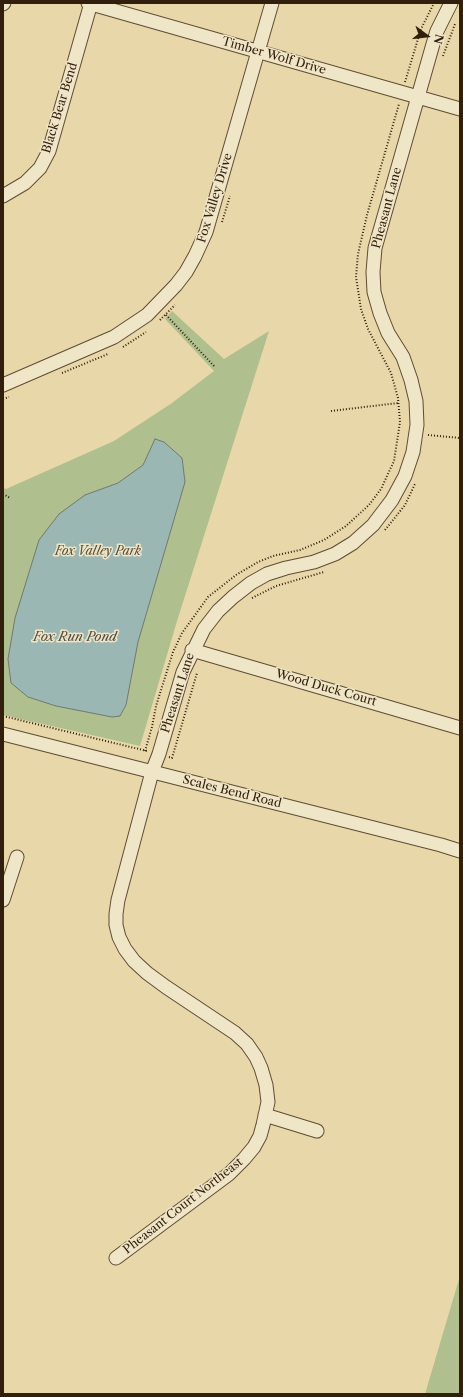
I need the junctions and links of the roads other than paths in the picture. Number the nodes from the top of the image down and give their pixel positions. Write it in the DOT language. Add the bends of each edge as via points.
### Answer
graph roads {
  1 [pos="90,3"];
  2 [pos="272,3"];
  3 [pos="451,3"];
  4 [pos="258,52"];
  5 [pos="418,97"];
  6 [pos="460,109"];
  7 [pos="3,196"];
  8 [pos="3,385"];
  9 [pos="199,652"];
  10 [pos="460,728"];
  11 [pos="3,734"];
  12 [pos="152,772"];
  13 [pos="460,851"];
  14 [pos="17,857"];
  15 [pos="3,900"];
  16 [pos="265,1115"];
  17 [pos="317,1131"];
  18 [pos="116,1258"];
  1 -- 4 [label="street, Timber Wolf Drive"];
  1 -- 7 [label="street, Black Bear Bend" via="49,151 40,168 25,183"];
  2 -- 4 [label="street, Fox Valley Drive"];
  3 -- 5 [label="street, Pheasant Lane" via="437,30"];
  4 -- 5 [label="street, Timber Wolf Drive"];
  4 -- 8 [label="street, Fox Valley Drive" via="206,232 195,256 176,286 147,315 114,337"];
  5 -- 6 [label="street, Timber Wolf Drive"];
  5 -- 9 [label="street, Pheasant Lane" via="375,248 373,272 374,292 380,313 388,333 403,357 416,401 418,425 405,476 392,500 373,525 352,543 335,554 314,562 267,574 233,597 204,629"];
  9 -- 10 [label="street, Wood Duck Court"];
  9 -- 12 [label="street, Pheasant Lane" via="183,672"];
  11 -- 12 [label="street, Scales Bend Road"];
  12 -- 13 [label="street, Scales Bend Road"];
  12 -- 16 [label="street, Pheasant Court Northeast" via="118,900 116,925 119,937 134,961 147,973 222,1023 247,1044 261,1068 266,1085 268,1102"];
  14 -- 15 [label="street"];
  16 -- 17 [label="street"];
  16 -- 18 [label="street, Pheasant Court Northeast" via="260,1136 254,1147 229,1174"];
}
